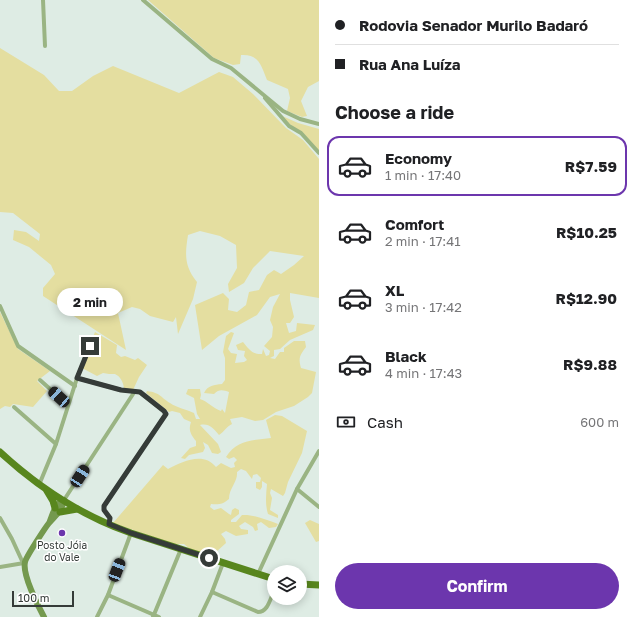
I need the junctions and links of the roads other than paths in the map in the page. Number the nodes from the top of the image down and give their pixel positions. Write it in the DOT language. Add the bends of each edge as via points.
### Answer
graph roads {
  1 [pos="43,0"];
  2 [pos="143,0"];
  3 [pos="45,46"];
  4 [pos="259,91"];
  5 [pos="319,124"];
  6 [pos="319,153"];
  7 [pos="0,306"];
  8 [pos="90,346"];
  9 [pos="77,378"];
  10 [pos="40,380"];
  11 [pos="75,386"];
  12 [pos="135,391"];
  13 [pos="68,405"];
  14 [pos="14,407"];
  15 [pos="56,444"];
  16 [pos="319,451"];
  17 [pos="0,452"];
  18 [pos="0,456"];
  19 [pos="8,460"];
  20 [pos="39,484"];
  21 [pos="46,489"];
  22 [pos="297,489"];
  23 [pos="64,500"];
  24 [pos="319,507"];
  25 [pos="78,509"];
  26 [pos="57,510"];
  27 [pos="0,518"];
  28 [pos="109,524"];
  29 [pos="131,533"];
  30 [pos="181,549"];
  31 [pos="24,562"];
  32 [pos="222,563"];
  33 [pos="0,567"];
  34 [pos="258,574"];
  35 [pos="267,577"];
  36 [pos="307,584"];
  37 [pos="319,585"];
  38 [pos="212,592"];
  39 [pos="108,595"];
  40 [pos="267,605"];
  41 [pos="153,616"];
  42 [pos="44,617"];
  43 [pos="97,617"];
  44 [pos="158,617"];
  45 [pos="200,617"];
  1 -- 3 [label="street"];
  2 -- 4 [label="street" via="212,59 228,66"];
  4 -- 5 [label="street" via="291,116"];
  4 -- 6 [label="street" via="289,126 301,134"];
  7 -- 11 [label="street" via="20,348"];
  8 -- 9 [label="street"];
  9 -- 11 [label="street"];
  9 -- 12 [label="street" via="121,390"];
  10 -- 13 [label="street"];
  11 -- 13 [label="street"];
  12 -- 23 [label="street"];
  12 -- 28 [label="street" via="143,394 166,414 104,506 110,518"];
  13 -- 15 [label="street"];
  14 -- 15 [label="street"];
  15 -- 20 [label="street"];
  16 -- 22 [label="street"];
  17 -- 19 [label="main road"];
  18 -- 19 [label="street"];
  19 -- 20 [label="main road"];
  20 -- 21 [label="main road"];
  21 -- 23 [label="main road"];
  21 -- 26 [label="main road"];
  22 -- 24 [label="street"];
  22 -- 34 [label="street"];
  23 -- 25 [label="main road"];
  23 -- 26 [label="street" via="58,503"];
  25 -- 26 [label="main road"];
  25 -- 28 [label="main road"];
  26 -- 31 [label="street"];
  27 -- 31 [label="street"];
  28 -- 29 [label="main road"];
  29 -- 30 [label="main road"];
  29 -- 39 [label="street"];
  30 -- 32 [label="main road"];
  30 -- 41 [label="street"];
  31 -- 33 [label="street"];
  31 -- 42 [label="street" via="26,574"];
  32 -- 34 [label="main road"];
  32 -- 38 [label="street"];
  34 -- 35 [label="main road"];
  36 -- 37 [label="main road"];
  38 -- 40 [label="street" via="258,612 265,610"];
  38 -- 45 [label="street"];
  39 -- 41 [label="street"];
  39 -- 43 [label="street"];
  41 -- 44 [label="street"];
}
